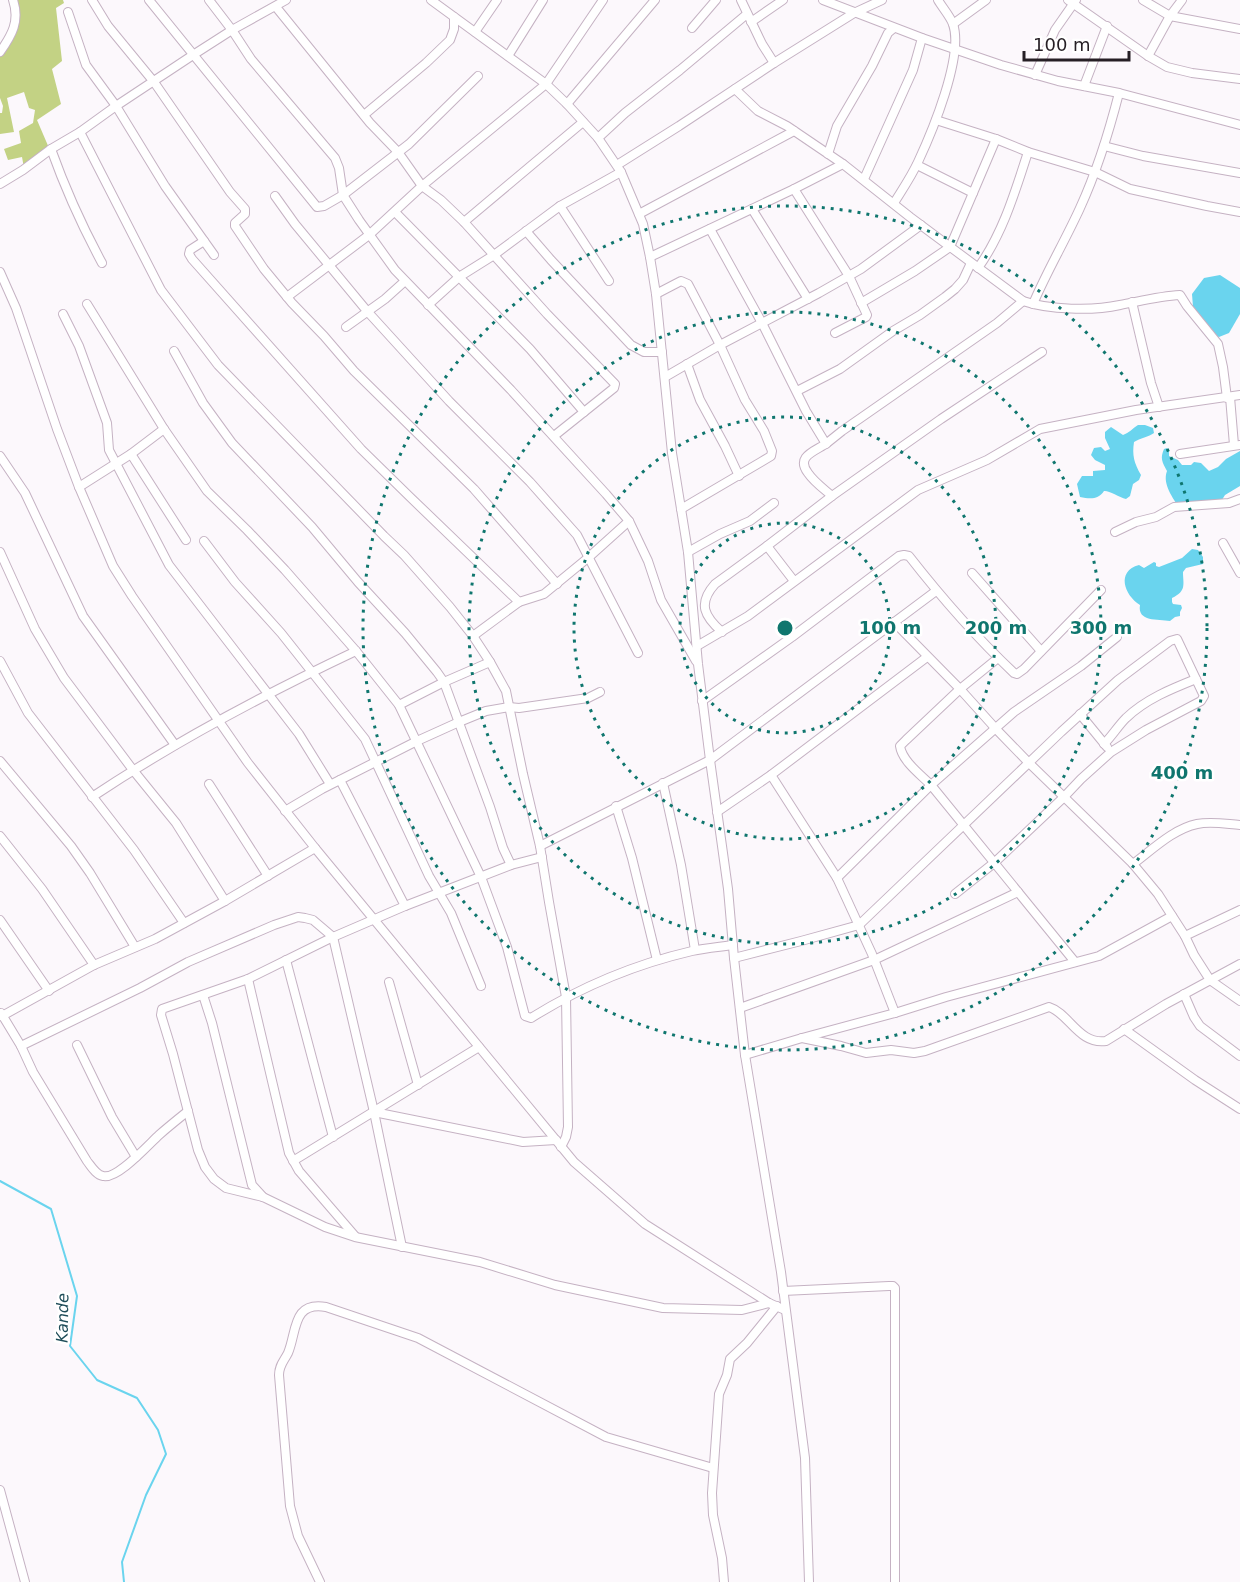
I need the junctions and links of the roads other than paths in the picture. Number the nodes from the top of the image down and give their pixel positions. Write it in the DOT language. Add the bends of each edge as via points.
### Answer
graph roads {
  1 [pos="13,0"];
  2 [pos="92,0"];
  3 [pos="148,0"];
  4 [pos="209,0"];
  5 [pos="286,0"];
  6 [pos="496,0"];
  7 [pos="543,0"];
  8 [pos="603,0"];
  9 [pos="655,0"];
  10 [pos="716,0"];
  11 [pos="741,0"];
  12 [pos="783,0"];
  13 [pos="823,0"];
  14 [pos="882,0"];
  15 [pos="938,0"];
  16 [pos="986,0"];
  17 [pos="1143,0"];
  18 [pos="1182,0"];
  19 [pos="1072,1"];
  20 [pos="437,2"];
  21 [pos="276,6"];
  22 [pos="68,12"];
  23 [pos="854,13"];
  24 [pos="1170,16"];
  25 [pos="454,17"];
  26 [pos="749,18"];
  27 [pos="953,24"];
  28 [pos="1107,26"];
  29 [pos="692,28"];
  30 [pos="894,28"];
  31 [pos="1240,29"];
  32 [pos="232,30"];
  33 [pos="475,32"];
  34 [pos="922,38"];
  35 [pos="955,49"];
  36 [pos="0,52"];
  37 [pos="193,55"];
  38 [pos="508,56"];
  39 [pos="1148,56"];
  40 [pos="774,63"];
  41 [pos="1035,75"];
  42 [pos="478,76"];
  43 [pos="1240,79"];
  44 [pos="154,82"];
  45 [pos="546,84"];
  46 [pos="1084,86"];
  47 [pos="735,89"];
  48 [pos="1119,93"];
  49 [pos="567,104"];
  50 [pos="116,106"];
  51 [pos="364,115"];
  52 [pos="936,120"];
  53 [pos="583,122"];
  54 [pos="1240,125"];
  55 [pos="794,131"];
  56 [pos="80,132"];
  57 [pos="598,138"];
  58 [pos="996,139"];
  59 [pos="1104,146"];
  60 [pos="51,149"];
  61 [pos="398,152"];
  62 [pos="1028,152"];
  63 [pos="828,154"];
  64 [pos="843,164"];
  65 [pos="917,165"];
  66 [pos="619,168"];
  67 [pos="1095,172"];
  68 [pos="1240,173"];
  69 [pos="864,178"];
  70 [pos="0,184"];
  71 [pos="422,186"];
  72 [pos="794,189"];
  73 [pos="973,193"];
  74 [pos="343,195"];
  75 [pos="275,196"];
  76 [pos="894,203"];
  77 [pos="560,206"];
  78 [pos="752,209"];
  79 [pos="395,212"];
  80 [pos="1240,212"];
  81 [pos="639,214"];
  82 [pos="464,222"];
  83 [pos="921,225"];
  84 [pos="710,229"];
  85 [pos="526,231"];
  86 [pos="369,235"];
  87 [pos="204,241"];
  88 [pos="950,247"];
  89 [pos="214,255"];
  90 [pos="494,255"];
  91 [pos="650,257"];
  92 [pos="102,262"];
  93 [pos="975,265"];
  94 [pos="329,266"];
  95 [pos="0,272"];
  96 [pos="849,276"];
  97 [pos="459,277"];
  98 [pos="405,281"];
  99 [pos="609,281"];
  100 [pos="656,294"];
  101 [pos="287,297"];
  102 [pos="807,299"];
  103 [pos="1023,300"];
  104 [pos="1132,302"];
  105 [pos="861,303"];
  106 [pos="87,304"];
  107 [pos="1033,304"];
  108 [pos="428,305"];
  109 [pos="367,311"];
  110 [pos="63,314"];
  111 [pos="762,323"];
  112 [pos="346,327"];
  113 [pos="835,333"];
  114 [pos="720,345"];
  115 [pos="174,351"];
  116 [pos="662,352"];
  117 [pos="1042,352"];
  118 [pos="687,364"];
  119 [pos="664,377"];
  120 [pos="797,391"];
  121 [pos="1240,395"];
  122 [pos="1229,397"];
  123 [pos="1159,407"];
  124 [pos="584,412"];
  125 [pos="164,429"];
  126 [pos="554,436"];
  127 [pos="826,444"];
  128 [pos="1237,445"];
  129 [pos="130,454"];
  130 [pos="1180,454"];
  131 [pos="0,456"];
  132 [pos="116,464"];
  133 [pos="739,476"];
  134 [pos="79,487"];
  135 [pos="832,496"];
  136 [pos="1240,500"];
  137 [pos="774,503"];
  138 [pos="681,509"];
  139 [pos="629,521"];
  140 [pos="1115,532"];
  141 [pos="186,540"];
  142 [pos="204,541"];
  143 [pos="1223,543"];
  144 [pos="767,546"];
  145 [pos="0,552"];
  146 [pos="688,552"];
  147 [pos="589,556"];
  148 [pos="972,573"];
  149 [pos="1240,573"];
  150 [pos="794,581"];
  151 [pos="557,584"];
  152 [pos="1101,590"];
  153 [pos="936,591"];
  154 [pos="519,602"];
  155 [pos="894,622"];
  156 [pos="722,632"];
  157 [pos="473,636"];
  158 [pos="1117,637"];
  159 [pos="697,646"];
  160 [pos="356,651"];
  161 [pos="1041,651"];
  162 [pos="638,653"];
  163 [pos="927,657"];
  164 [pos="998,658"];
  165 [pos="0,660"];
  166 [pos="490,662"];
  167 [pos="698,664"];
  168 [pos="311,672"];
  169 [pos="1196,678"];
  170 [pos="444,682"];
  171 [pos="960,689"];
  172 [pos="600,692"];
  173 [pos="270,695"];
  174 [pos="702,701"];
  175 [pos="399,705"];
  176 [pos="509,707"];
  177 [pos="1080,714"];
  178 [pos="219,721"];
  179 [pos="459,722"];
  180 [pos="996,729"];
  181 [pos="417,741"];
  182 [pos="1104,744"];
  183 [pos="175,745"];
  184 [pos="1111,752"];
  185 [pos="710,760"];
  186 [pos="0,761"];
  187 [pos="375,763"];
  188 [pos="1029,763"];
  189 [pos="133,770"];
  190 [pos="771,776"];
  191 [pos="340,780"];
  192 [pos="663,783"];
  193 [pos="209,784"];
  194 [pos="330,784"];
  195 [pos="931,785"];
  196 [pos="92,797"];
  197 [pos="1063,798"];
  198 [pos="616,806"];
  199 [pos="285,811"];
  200 [pos="717,812"];
  201 [pos="1240,825"];
  202 [pos="963,826"];
  203 [pos="0,836"];
  204 [pos="540,846"];
  205 [pos="315,848"];
  206 [pos="542,857"];
  207 [pos="994,863"];
  208 [pos="1133,864"];
  209 [pos="512,865"];
  210 [pos="268,876"];
  211 [pos="481,877"];
  212 [pos="837,878"];
  213 [pos="1018,892"];
  214 [pos="438,893"];
  215 [pos="955,894"];
  216 [pos="225,901"];
  217 [pos="405,906"];
  218 [pos="1240,910"];
  219 [pos="1172,916"];
  220 [pos="374,919"];
  221 [pos="0,920"];
  222 [pos="184,923"];
  223 [pos="859,925"];
  224 [pos="1185,936"];
  225 [pos="333,937"];
  226 [pos="733,945"];
  227 [pos="135,947"];
  228 [pos="694,950"];
  229 [pos="734,958"];
  230 [pos="286,960"];
  231 [pos="657,960"];
  232 [pos="874,960"];
  233 [pos="1075,962"];
  234 [pos="1240,964"];
  235 [pos="94,965"];
  236 [pos="248,979"];
  237 [pos="1210,980"];
  238 [pos="389,982"];
  239 [pos="481,986"];
  240 [pos="49,991"];
  241 [pos="1184,994"];
  242 [pos="202,995"];
  243 [pos="566,997"];
  244 [pos="1240,1001"];
  245 [pos="740,1008"];
  246 [pos="895,1013"];
  247 [pos="1,1014"];
  248 [pos="1124,1029"];
  249 [pos="802,1038"];
  250 [pos="77,1045"];
  251 [pos="21,1047"];
  252 [pos="479,1047"];
  253 [pos="745,1055"];
  254 [pos="1240,1056"];
  255 [pos="418,1085"];
  256 [pos="1240,1108"];
  257 [pos="188,1111"];
  258 [pos="374,1112"];
  259 [pos="333,1137"];
  260 [pos="558,1143"];
  261 [pos="136,1156"];
  262 [pos="293,1161"];
  263 [pos="263,1197"];
  264 [pos="355,1237"];
  265 [pos="402,1247"];
  266 [pos="783,1291"];
  267 [pos="777,1306"];
  268 [pos="713,1468"];
  269 [pos="0,1490"];
  270 [pos="25,1582"];
  271 [pos="320,1582"];
  272 [pos="724,1582"];
  273 [pos="809,1582"];
  274 [pos="895,1582"];
  1 -- 36 [label="street" via="16,19"];
  2 -- 44 [label="street"];
  3 -- 37 [label="street"];
  4 -- 32 [label="street"];
  5 -- 21 [label="street"];
  6 -- 33 [label="street"];
  7 -- 38 [label="street"];
  8 -- 45 [label="street"];
  9 -- 49 [label="street"];
  10 -- 29 [label="street"];
  11 -- 26 [label="street"];
  12 -- 26 [label="street"];
  13 -- 23 [label="street"];
  14 -- 23 [label="street"];
  15 -- 27 [label="street"];
  16 -- 27 [label="street"];
  17 -- 24 [label="street"];
  18 -- 24 [label="street"];
  19 -- 28 [label="street"];
  19 -- 41 [label="street"];
  20 -- 25 [label="street"];
  21 -- 32 [label="street"];
  21 -- 51 [label="street"];
  22 -- 50 [label="street" via="86,65"];
  23 -- 30 [label="street"];
  23 -- 40 [label="street"];
  24 -- 31 [label="street"];
  24 -- 39 [label="street"];
  25 -- 33 [label="street"];
  25 -- 51 [label="street" via="450,40"];
  26 -- 40 [label="street"];
  26 -- 57 [label="street"];
  27 -- 35 [label="street"];
  28 -- 39 [label="street"];
  28 -- 46 [label="street"];
  30 -- 34 [label="street"];
  30 -- 63 [label="street" via="837,126"];
  32 -- 37 [label="street"];
  32 -- 74 [label="street" via="250,59 335,158"];
  33 -- 38 [label="street"];
  34 -- 35 [label="street"];
  34 -- 69 [label="street" via="914,70"];
  35 -- 41 [label="street"];
  35 -- 52 [label="street"];
  37 -- 44 [label="street"];
  37 -- 74 [label="street" via="315,206 324,206"];
  38 -- 45 [label="street"];
  39 -- 43 [label="street" via="1192,73"];
  40 -- 47 [label="street"];
  41 -- 46 [label="street"];
  42 -- 61 [label="street"];
  44 -- 50 [label="street"];
  44 -- 101 [label="street" via="245,210 235,223 236,229"];
  45 -- 49 [label="street"];
  45 -- 71 [label="street"];
  46 -- 48 [label="street"];
  47 -- 55 [label="street" via="758,111"];
  47 -- 66 [label="street"];
  48 -- 54 [label="street"];
  48 -- 59 [label="street"];
  49 -- 53 [label="street"];
  50 -- 56 [label="street"];
  50 -- 87 [label="street"];
  51 -- 61 [label="street"];
  52 -- 58 [label="street"];
  52 -- 65 [label="street"];
  53 -- 57 [label="street"];
  53 -- 82 [label="street"];
  55 -- 63 [label="street"];
  55 -- 81 [label="street"];
  56 -- 60 [label="street"];
  56 -- 157 [label="street" via="162,291 219,365 404,555"];
  57 -- 66 [label="street"];
  58 -- 62 [label="street"];
  58 -- 73 [label="street"];
  59 -- 67 [label="street"];
  59 -- 68 [label="street"];
  60 -- 70 [label="street"];
  60 -- 92 [label="street" via="76,212"];
  61 -- 71 [label="street"];
  61 -- 74 [label="street"];
  62 -- 67 [label="street"];
  62 -- 93 [label="street" via="996,239"];
  63 -- 64 [label="street"];
  64 -- 69 [label="street"];
  64 -- 72 [label="street"];
  65 -- 73 [label="street"];
  65 -- 76 [label="street"];
  66 -- 77 [label="street"];
  66 -- 81 [label="street"];
  67 -- 80 [label="street" via="1130,189"];
  67 -- 107 [label="street"];
  69 -- 76 [label="street"];
  71 -- 79 [label="street"];
  71 -- 82 [label="street"];
  72 -- 78 [label="street"];
  72 -- 96 [label="street"];
  73 -- 88 [label="street"];
  74 -- 86 [label="street"];
  75 -- 94 [label="street"];
  76 -- 83 [label="street"];
  77 -- 85 [label="street"];
  77 -- 99 [label="street"];
  78 -- 84 [label="street"];
  78 -- 102 [label="street"];
  79 -- 86 [label="street"];
  79 -- 97 [label="street"];
  81 -- 91 [label="street"];
  82 -- 90 [label="street"];
  83 -- 88 [label="street"];
  83 -- 96 [label="street"];
  84 -- 91 [label="street"];
  84 -- 111 [label="street"];
  85 -- 90 [label="street"];
  85 -- 116 [label="street" via="631,345 644,352"];
  86 -- 94 [label="street"];
  86 -- 98 [label="street"];
  87 -- 89 [label="street"];
  87 -- 154 [label="street" via="190,250 192,259 362,449"];
  88 -- 93 [label="street"];
  88 -- 105 [label="street"];
  90 -- 97 [label="street"];
  90 -- 124 [label="street" via="615,384"];
  91 -- 100 [label="street"];
  93 -- 103 [label="street"];
  93 -- 120 [label="street" via="945,297 920,315 840,369"];
  94 -- 101 [label="street"];
  94 -- 109 [label="street"];
  95 -- 134 [label="street"];
  96 -- 102 [label="street"];
  96 -- 105 [label="street"];
  97 -- 108 [label="street"];
  97 -- 124 [label="street" via="530,349"];
  98 -- 108 [label="street"];
  98 -- 109 [label="street"];
  100 -- 114 [label="street" via="681,281 688,284"];
  100 -- 116 [label="street"];
  101 -- 151 [label="street" via="354,371 474,489"];
  102 -- 111 [label="street"];
  103 -- 107 [label="street"];
  103 -- 127 [label="street" via="997,323"];
  104 -- 107 [label="street" via="1077,308"];
  104 -- 122 [label="street" via="1181,295 1218,344"];
  104 -- 123 [label="street"];
  105 -- 113 [label="street" via="866,318"];
  106 -- 125 [label="street"];
  108 -- 126 [label="street"];
  109 -- 112 [label="street"];
  109 -- 147 [label="street" via="530,483 577,535"];
  110 -- 132 [label="street" via="107,423 108,446"];
  111 -- 114 [label="street"];
  111 -- 120 [label="street"];
  114 -- 118 [label="street"];
  114 -- 133 [label="street" via="772,451 771,456"];
  115 -- 170 [label="street" via="231,443 312,527"];
  116 -- 119 [label="street"];
  117 -- 135 [label="street"];
  118 -- 119 [label="street"];
  118 -- 133 [label="street" via="700,400"];
  119 -- 138 [label="street"];
  120 -- 127 [label="street"];
  121 -- 122 [label="street"];
  122 -- 123 [label="street"];
  122 -- 128 [label="street"];
  123 -- 150 [label="street" via="1040,429 987,460 918,490"];
  124 -- 126 [label="street"];
  125 -- 129 [label="street"];
  125 -- 160 [label="street" via="207,491 278,562"];
  126 -- 139 [label="street"];
  127 -- 135 [label="street" via="808,454 804,466"];
  128 -- 130 [label="street"];
  129 -- 132 [label="street"];
  129 -- 141 [label="street"];
  131 -- 183 [label="street" via="25,493 83,616"];
  132 -- 134 [label="street"];
  132 -- 173 [label="street" via="169,565"];
  133 -- 138 [label="street"];
  134 -- 178 [label="street" via="113,566"];
  135 -- 144 [label="street"];
  136 -- 140 [label="street" via="1174,507"];
  137 -- 146 [label="street" via="750,521"];
  138 -- 146 [label="street"];
  139 -- 147 [label="street"];
  139 -- 167 [label="street" via="662,600"];
  142 -- 168 [label="street"];
  143 -- 149 [label="street"];
  144 -- 150 [label="street"];
  144 -- 156 [label="street" via="709,591 705,611 708,620"];
  145 -- 189 [label="street" via="35,629 64,678"];
  146 -- 159 [label="street"];
  147 -- 151 [label="street"];
  147 -- 162 [label="street"];
  148 -- 161 [label="street"];
  150 -- 156 [label="street"];
  151 -- 154 [label="street" via="544,594"];
  152 -- 161 [label="street"];
  153 -- 155 [label="street"];
  153 -- 164 [label="street"];
  153 -- 174 [label="street" via="909,556 899,556"];
  154 -- 157 [label="street"];
  155 -- 163 [label="street"];
  155 -- 185 [label="street"];
  156 -- 159 [label="street"];
  157 -- 166 [label="street"];
  158 -- 180 [label="street"];
  159 -- 167 [label="street"];
  160 -- 168 [label="street"];
  160 -- 175 [label="street"];
  161 -- 164 [label="street" via="1017,674"];
  163 -- 171 [label="street"];
  163 -- 190 [label="street"];
  164 -- 171 [label="street"];
  165 -- 196 [label="street" via="28,713"];
  166 -- 170 [label="street"];
  166 -- 176 [label="street" via="506,691"];
  167 -- 174 [label="street"];
  168 -- 173 [label="street"];
  168 -- 187 [label="street" via="365,739"];
  169 -- 177 [label="street" via="1176,639 1118,680"];
  169 -- 182 [label="street" via="1140,707"];
  169 -- 184 [label="street" via="1204,696 1201,701"];
  170 -- 175 [label="street"];
  170 -- 179 [label="street"];
  171 -- 180 [label="street"];
  171 -- 195 [label="street" via="900,746"];
  172 -- 176 [label="street" via="588,698"];
  173 -- 178 [label="street"];
  173 -- 194 [label="street"];
  174 -- 185 [label="street"];
  175 -- 181 [label="street"];
  176 -- 179 [label="street"];
  176 -- 204 [label="street"];
  177 -- 182 [label="street"];
  177 -- 188 [label="street"];
  178 -- 183 [label="street"];
  178 -- 199 [label="street"];
  179 -- 181 [label="street"];
  179 -- 209 [label="street"];
  180 -- 188 [label="street"];
  180 -- 195 [label="street"];
  181 -- 187 [label="street"];
  181 -- 211 [label="street"];
  182 -- 184 [label="street"];
  183 -- 189 [label="street"];
  184 -- 197 [label="street"];
  185 -- 192 [label="street"];
  185 -- 200 [label="street"];
  186 -- 227 [label="street" via="71,846"];
  187 -- 191 [label="street"];
  187 -- 214 [label="street"];
  188 -- 197 [label="street"];
  188 -- 202 [label="street"];
  189 -- 196 [label="street"];
  189 -- 216 [label="street" via="176,823"];
  190 -- 200 [label="street"];
  190 -- 212 [label="street"];
  191 -- 194 [label="street"];
  191 -- 217 [label="street"];
  192 -- 198 [label="street"];
  192 -- 228 [label="street"];
  193 -- 210 [label="street"];
  194 -- 199 [label="street"];
  195 -- 202 [label="street"];
  195 -- 212 [label="street"];
  196 -- 222 [label="street"];
  197 -- 207 [label="street"];
  197 -- 208 [label="street"];
  198 -- 204 [label="street"];
  198 -- 231 [label="street"];
  199 -- 205 [label="street"];
  200 -- 226 [label="street"];
  201 -- 208 [label="street" via="1195,824"];
  202 -- 207 [label="street"];
  202 -- 223 [label="street"];
  203 -- 235 [label="street"];
  204 -- 206 [label="street"];
  205 -- 210 [label="street"];
  205 -- 220 [label="street"];
  206 -- 209 [label="street"];
  206 -- 243 [label="street"];
  207 -- 213 [label="street"];
  207 -- 215 [label="street"];
  208 -- 219 [label="street"];
  209 -- 211 [label="street"];
  210 -- 216 [label="street"];
  211 -- 214 [label="street"];
  211 -- 243 [label="street" via="507,947 525,1016 531,1018"];
  212 -- 223 [label="street"];
  213 -- 232 [label="street"];
  213 -- 233 [label="street"];
  214 -- 217 [label="street"];
  214 -- 239 [label="street" via="451,913"];
  216 -- 222 [label="street"];
  217 -- 220 [label="street"];
  218 -- 224 [label="street"];
  219 -- 224 [label="street"];
  219 -- 233 [label="street" via="1099,956"];
  220 -- 225 [label="street"];
  220 -- 252 [label="street"];
  221 -- 240 [label="street"];
  222 -- 227 [label="street"];
  223 -- 229 [label="street"];
  223 -- 232 [label="street"];
  224 -- 237 [label="street"];
  225 -- 230 [label="street"];
  225 -- 251 [label="street" via="314,920 298,917 282,922 188,962"];
  225 -- 258 [label="street"];
  226 -- 228 [label="street"];
  226 -- 229 [label="street"];
  227 -- 235 [label="street"];
  228 -- 231 [label="street"];
  229 -- 245 [label="street"];
  230 -- 236 [label="street"];
  230 -- 259 [label="street"];
  231 -- 243 [label="street"];
  232 -- 245 [label="street"];
  232 -- 246 [label="street"];
  233 -- 246 [label="street"];
  234 -- 237 [label="street"];
  235 -- 240 [label="street"];
  236 -- 242 [label="street"];
  236 -- 262 [label="street"];
  237 -- 241 [label="street"];
  237 -- 244 [label="street"];
  238 -- 255 [label="street"];
  240 -- 247 [label="street"];
  241 -- 248 [label="street"];
  241 -- 254 [label="street" via="1200,1026"];
  242 -- 257 [label="street" via="160,1012"];
  242 -- 263 [label="street" via="252,1185"];
  243 -- 260 [label="street" via="568,1127 566,1137"];
  245 -- 253 [label="street"];
  246 -- 249 [label="street"];
  247 -- 251 [label="street"];
  248 -- 249 [label="street" via="1106,1041 1097,1042 1078,1032 1049,1007 914,1053 866,1053"];
  248 -- 256 [label="street"];
  249 -- 253 [label="street"];
  250 -- 261 [label="street"];
  251 -- 261 [label="street" via="96,1172 108,1177"];
  252 -- 255 [label="street"];
  252 -- 260 [label="street"];
  253 -- 266 [label="street"];
  255 -- 258 [label="street"];
  257 -- 261 [label="street"];
  257 -- 263 [label="street" via="201,1159 214,1179 226,1188"];
  258 -- 259 [label="street"];
  258 -- 260 [label="street" via="523,1142"];
  258 -- 265 [label="street"];
  259 -- 262 [label="street"];
  260 -- 267 [label="street" via="574,1162 645,1224"];
  262 -- 264 [label="street"];
  263 -- 264 [label="street"];
  264 -- 265 [label="street"];
  265 -- 267 [label="street" via="480,1262 555,1285 663,1308 742,1310"];
  266 -- 267 [label="street"];
  266 -- 274 [label="street" via="895,1288"];
  267 -- 268 [label="street" via="730,1359 718,1394"];
  267 -- 273 [label="street" via="805,1458"];
  268 -- 271 [label="street" via="606,1437 418,1338 327,1307 313,1306 298,1318 279,1375 290,1506 298,1536"];
  268 -- 272 [label="street" via="713,1515"];
  269 -- 270 [label="street"];
}
